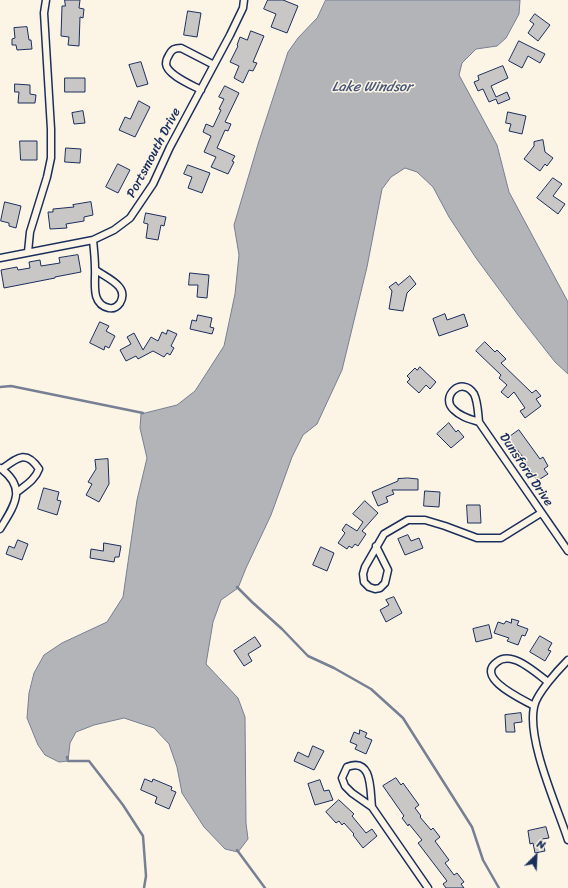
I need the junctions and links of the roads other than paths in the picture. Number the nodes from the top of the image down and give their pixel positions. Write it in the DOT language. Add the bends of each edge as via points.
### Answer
graph roads {
  1 [pos="46,0"];
  2 [pos="244,0"];
  3 [pos="214,65"];
  4 [pos="201,90"];
  5 [pos="93,240"];
  6 [pos="28,252"];
  7 [pos="0,258"];
  8 [pos="96,270"];
  9 [pos="479,422"];
  10 [pos="1,468"];
  11 [pos="17,492"];
  12 [pos="541,513"];
  13 [pos="0,529"];
  14 [pos="376,546"];
  15 [pos="568,551"];
  16 [pos="568,660"];
  17 [pos="548,682"];
  18 [pos="534,706"];
  19 [pos="372,808"];
  20 [pos="565,819"];
  21 [pos="568,840"];
  22 [pos="428,888"];
  1 -- 6 [label="street" via="44,13 51,158 30,232"];
  2 -- 3 [label="street, Portsmouth Drive" via="243,8"];
  3 -- 4 [label="street, Portsmouth Drive"];
  3 -- 4 [label="street" via="181,48 171,50 166,62 170,73"];
  4 -- 5 [label="street, Portsmouth Drive" via="137,210 114,230"];
  5 -- 6 [label="street, Portsmouth Drive"];
  5 -- 8 [label="street"];
  6 -- 7 [label="street, Portsmouth Drive"];
  8 -- 8 [label="street" via="94,286 100,303 111,308 118,306 122,294 120,288"];
  9 -- 9 [label="street, Dunsford Drive" via="473,393 467,388 454,389 449,399 452,409"];
  9 -- 12 [label="street, Dunsford Drive"];
  10 -- 11 [label="street" via="11,478"];
  10 -- 11 [label="street" via="24,457 35,463 39,469 34,480"];
  11 -- 13 [label="street" via="13,507"];
  12 -- 14 [label="street" via="501,538 478,538 425,520 408,520 384,534"];
  12 -- 15 [label="street, Dunsford Drive"];
  14 -- 14 [label="street" via="388,570 388,576 385,583 375,589 364,582 363,574"];
  16 -- 17 [label="street"];
  17 -- 18 [label="street"];
  17 -- 18 [label="street" via="517,660 510,658 492,666 493,679 502,688"];
  18 -- 20 [label="street" via="533,723 541,764"];
  19 -- 19 [label="street" via="368,773 358,764 348,767 342,778 345,786"];
  19 -- 22 [label="street"];
  20 -- 21 [label="street"];
}
